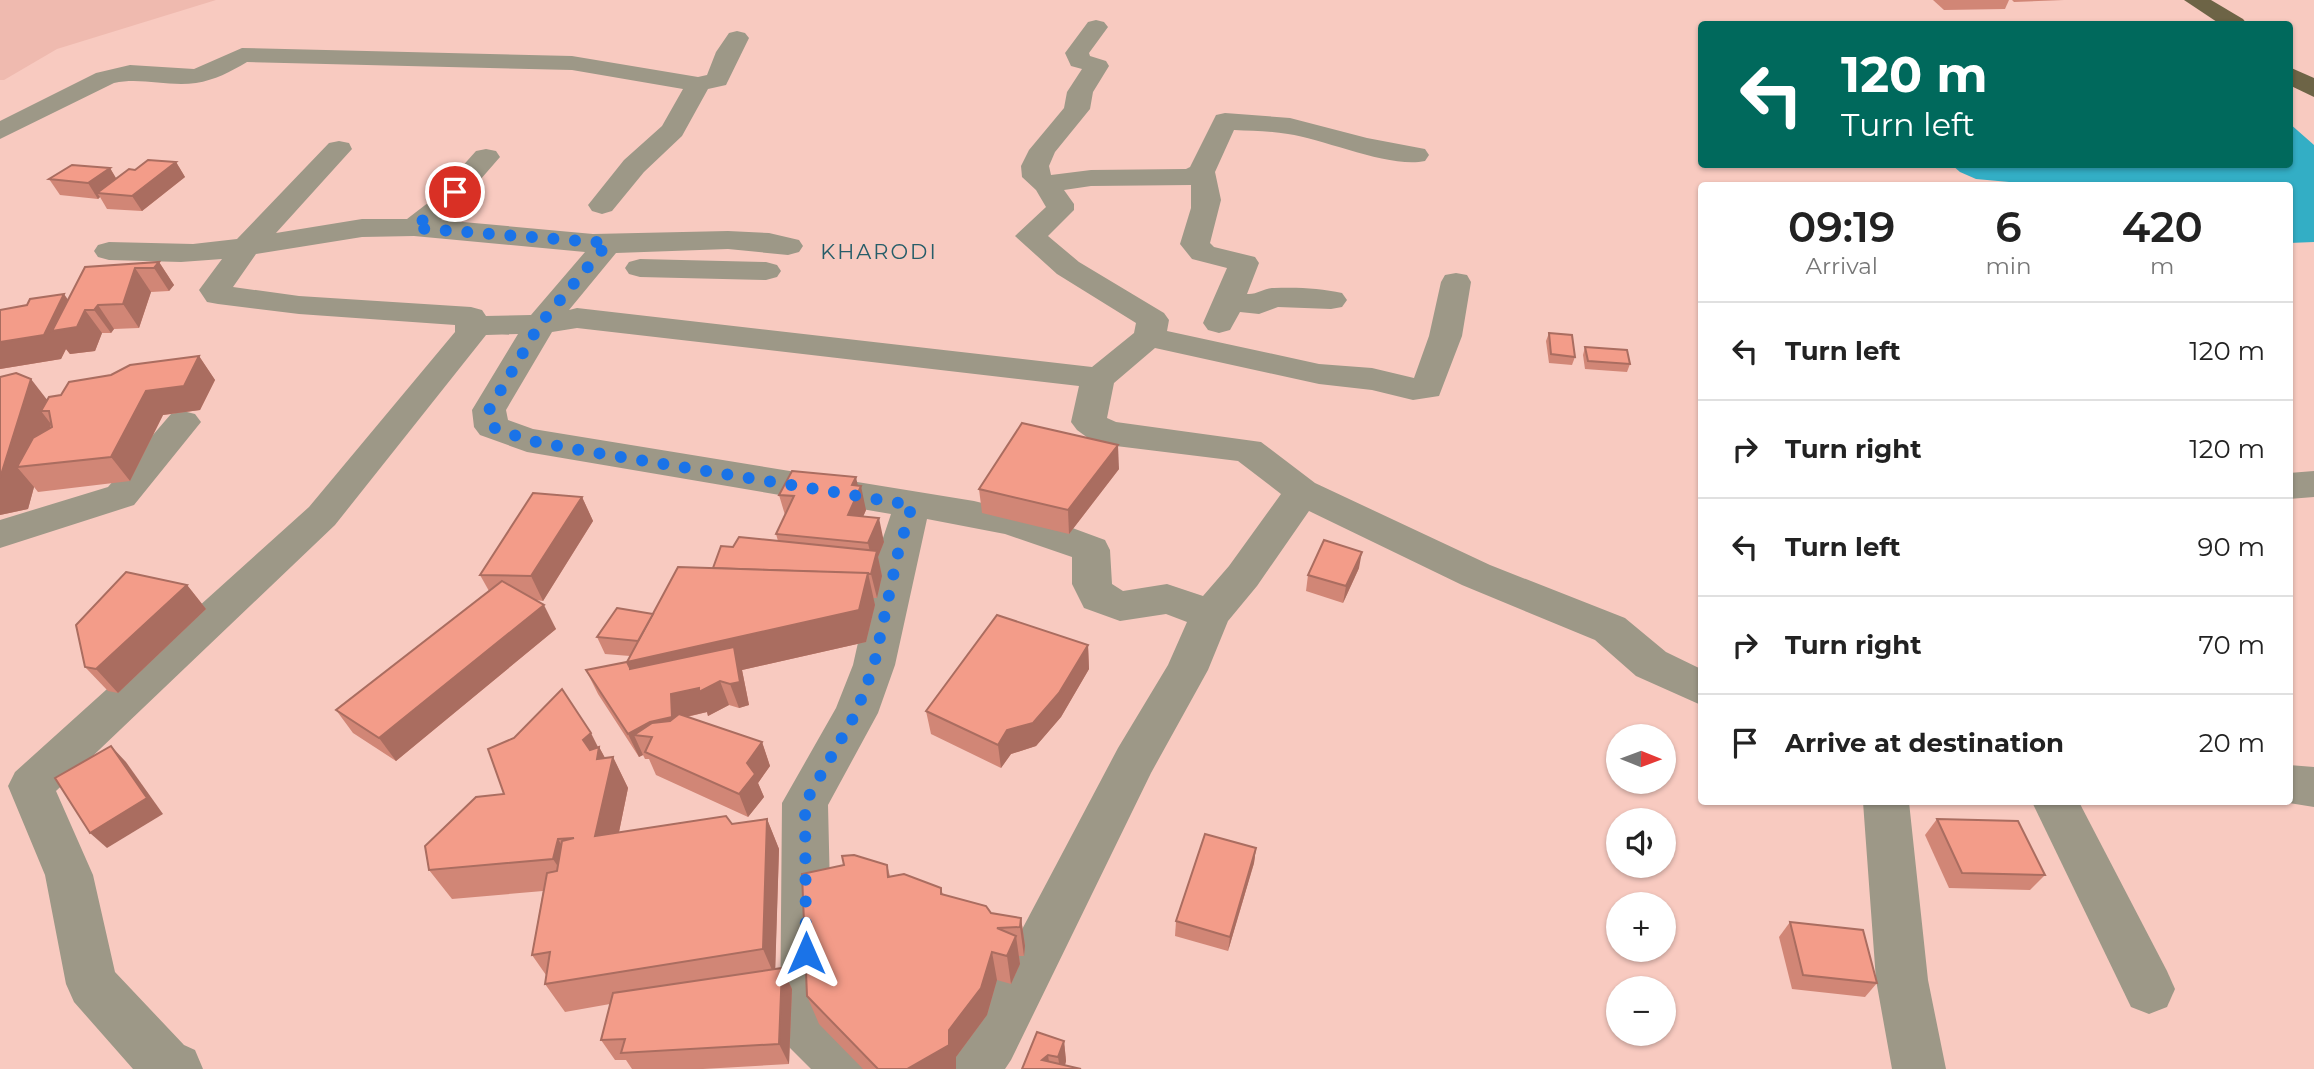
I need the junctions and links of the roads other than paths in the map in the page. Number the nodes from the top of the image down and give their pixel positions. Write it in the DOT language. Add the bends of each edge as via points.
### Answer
graph roads {
  1 [pos="2171,0"];
  2 [pos="2195,0"];
  3 [pos="2205,21"];
  4 [pos="2230,21"];
  5 [pos="1096,27"];
  6 [pos="737,38"];
  7 [pos="2293,60"];
  8 [pos="2314,73"];
  9 [pos="2293,76"];
  10 [pos="698,84"];
  11 [pos="2314,89"];
  12 [pos="0,131"];
  13 [pos="340,149"];
  14 [pos="1415,155"];
  15 [pos="486,157"];
  16 [pos="1201,172"];
  17 [pos="1046,184"];
  18 [pos="602,205"];
  19 [pos="414,228"];
  20 [pos="248,245"];
  21 [pos="788,246"];
  22 [pos="109,251"];
  23 [pos="598,255"];
  24 [pos="766,271"];
  25 [pos="1456,282"];
  26 [pos="1331,300"];
  27 [pos="1229,301"];
  28 [pos="540,324"];
  29 [pos="471,326"];
  30 [pos="1149,337"];
  31 [pos="1203,349"];
  32 [pos="1099,378"];
  33 [pos="183,422"];
  34 [pos="2314,484"];
  35 [pos="2293,486"];
  36 [pos="1302,492"];
  37 [pos="912,505"];
  38 [pos="0,534"];
  39 [pos="1211,614"];
  40 [pos="1698,687"];
  41 [pos="2293,785"];
  42 [pos="2314,787"];
  43 [pos="15,790"];
  44 [pos="1886,805"];
  45 [pos="2057,805"];
  46 [pos="2149,989"];
  47 [pos="176,1069"];
  48 [pos="849,1069"];
  49 [pos="972,1069"];
  50 [pos="1919,1069"];
  1 -- 3 [label="main road"];
  2 -- 4 [label="main road"];
  5 -- 17 [label="street" via="1077,53 1080,61 1097,66 1080,92 1077,109 1042,150 1035,166 1036,177"];
  6 -- 10 [label="street" via="717,80"];
  7 -- 8 [label="main road"];
  9 -- 11 [label="main road"];
  10 -- 12 [label="street" via="572,64 242,55 194,76 130,72 105,78"];
  10 -- 18 [label="street" via="673,130 634,166"];
  13 -- 20 [label="street"];
  14 -- 16 [label="street" via="1290,126 1225,121"];
  15 -- 19 [label="street" via="443,205"];
  16 -- 17 [label="street" via="1190,177 1091,178"];
  16 -- 27 [label="street" via="1209,190 1195,244 1203,253 1244,262"];
  17 -- 30 [label="street" via="1060,211 1030,236 1068,268 1153,320"];
  19 -- 20 [label="street" via="348,230"];
  19 -- 23 [label="street"];
  20 -- 22 [label="street" via="205,252"];
  20 -- 29 [label="street" via="215,290 218,295 471,317"];
  21 -- 23 [label="street" via="750,241"];
  23 -- 24 [label="street"];
  23 -- 28 [label="street"];
  25 -- 31 [label="street" via="1427,388 1319,374"];
  26 -- 27 [label="street" via="1272,297 1259,305"];
  27 -- 31 [label="street"];
  28 -- 29 [label="street"];
  28 -- 32 [label="street" via="577,318"];
  28 -- 37 [label="street" via="489,410 492,427 540,443"];
  29 -- 43 [label="street" via="471,333 322,516"];
  30 -- 31 [label="street"];
  30 -- 32 [label="street"];
  32 -- 36 [label="street" via="1089,422 1101,430 1248,450"];
  33 -- 38 [label="street" via="121,496"];
  34 -- 35 [label="street"];
  36 -- 39 [label="street"];
  36 -- 40 [label="street" via="1476,575 1610,629 1651,664"];
  37 -- 39 [label="street" via="1000,521 1073,541 1091,550 1092,584 1098,597 1120,606 1167,599"];
  37 -- 48 [label="street" via="874,665 856,713 805,803 807,1028"];
  39 -- 49 [label="street" via="1187,670 1134,761 992,1041"];
  41 -- 42 [label="street"];
  43 -- 47 [label="street" via="69,875 92,984 167,1066"];
  44 -- 50 [label="street" via="1902,980"];
  45 -- 46 [label="street"];
}
